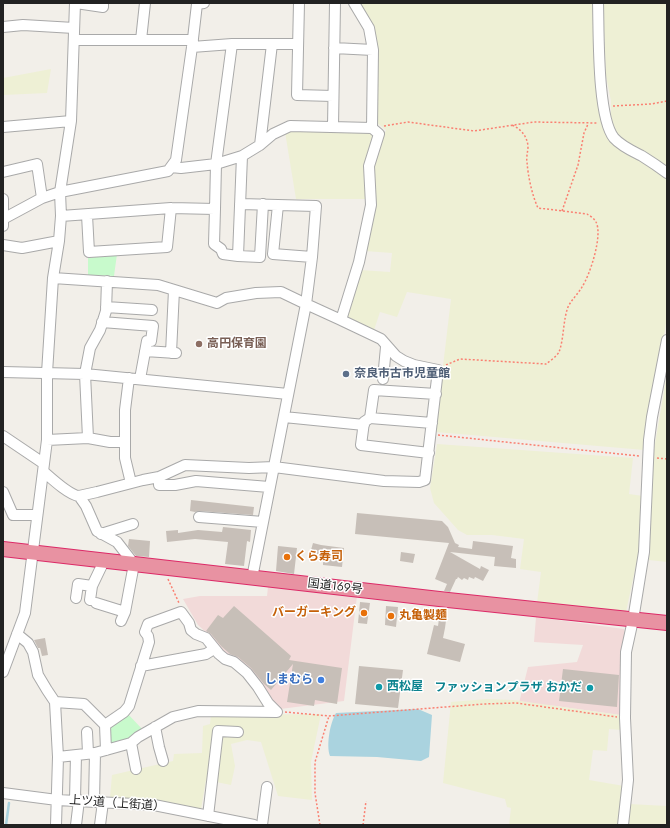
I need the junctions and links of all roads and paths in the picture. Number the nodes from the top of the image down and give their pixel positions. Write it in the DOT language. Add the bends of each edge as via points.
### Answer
graph roads {
  1 [pos="76,3"];
  2 [pos="103,3"];
  3 [pos="145,3"];
  4 [pos="199,3"];
  5 [pos="299,3"];
  6 [pos="335,3"];
  7 [pos="354,3"];
  8 [pos="598,3"];
  9 [pos="3,27"];
  10 [pos="74,28"];
  11 [pos="75,40"];
  12 [pos="141,40"];
  13 [pos="193,44"];
  14 [pos="232,44"];
  15 [pos="272,44"];
  16 [pos="298,44"];
  17 [pos="334,48"];
  18 [pos="373,50"];
  19 [pos="333,96"];
  20 [pos="667,101"];
  21 [pos="604,107"];
  22 [pos="71,122"];
  23 [pos="607,122"];
  24 [pos="588,124"];
  25 [pos="512,125"];
  26 [pos="3,127"];
  27 [pos="333,127"];
  28 [pos="372,128"];
  29 [pos="260,145"];
  30 [pos="242,156"];
  31 [pos="216,164"];
  32 [pos="172,167"];
  33 [pos="3,172"];
  34 [pos="667,173"];
  35 [pos="60,192"];
  36 [pos="42,198"];
  37 [pos="3,199"];
  38 [pos="240,204"];
  39 [pos="263,204"];
  40 [pos="278,205"];
  41 [pos="171,208"];
  42 [pos="215,209"];
  43 [pos="562,211"];
  44 [pos="87,215"];
  45 [pos="60,216"];
  46 [pos="3,221"];
  47 [pos="59,240"];
  48 [pos="3,244"];
  49 [pos="238,256"];
  50 [pos="312,257"];
  51 [pos="53,278"];
  52 [pos="107,281"];
  53 [pos="174,290"];
  54 [pos="306,304"];
  55 [pos="106,307"];
  56 [pos="152,310"];
  57 [pos="341,320"];
  58 [pos="102,322"];
  59 [pos="667,340"];
  60 [pos="386,347"];
  61 [pos="145,351"];
  62 [pos="438,370"];
  63 [pos="3,372"];
  64 [pos="46,373"];
  65 [pos="85,374"];
  66 [pos="129,378"];
  67 [pos="140,379"];
  68 [pos="383,379"];
  69 [pos="288,394"];
  70 [pos="436,394"];
  71 [pos="284,417"];
  72 [pos="367,421"];
  73 [pos="432,423"];
  74 [pos="431,434"];
  75 [pos="3,436"];
  76 [pos="88,438"];
  77 [pos="47,440"];
  78 [pos="125,442"];
  79 [pos="429,453"];
  80 [pos="649,457"];
  81 [pos="667,459"];
  82 [pos="43,467"];
  83 [pos="274,467"];
  84 [pos="159,477"];
  85 [pos="131,482"];
  86 [pos="270,488"];
  87 [pos="3,492"];
  88 [pos="79,496"];
  89 [pos="37,515"];
  90 [pos="199,517"];
  91 [pos="263,522"];
  92 [pos="133,524"];
  93 [pos="101,534"];
  94 [pos="3,549"];
  95 [pos="33,552"];
  96 [pos="104,561"];
  97 [pos="134,564"];
  98 [pos="162,567"];
  99 [pos="252,578"];
  100 [pos="92,586"];
  101 [pos="76,598"];
  102 [pos="180,612"];
  103 [pos="633,620"];
  104 [pos="667,623"];
  105 [pos="17,634"];
  106 [pos="7,646"];
  107 [pos="214,648"];
  108 [pos="141,666"];
  109 [pos="3,672"];
  110 [pos="55,702"];
  111 [pos="277,712"];
  112 [pos="329,716"];
  113 [pos="625,718"];
  114 [pos="105,726"];
  115 [pos="155,727"];
  116 [pos="87,732"];
  117 [pos="238,732"];
  118 [pos="131,743"];
  119 [pos="106,750"];
  120 [pos="92,753"];
  121 [pos="76,755"];
  122 [pos="58,757"];
  123 [pos="163,760"];
  124 [pos="136,769"];
  125 [pos="267,787"];
  126 [pos="3,794"];
  127 [pos="57,800"];
  128 [pos="77,800"];
  129 [pos="366,801"];
  130 [pos="98,802"];
  131 [pos="208,816"];
  132 [pos="56,825"];
  133 [pos="76,825"];
  134 [pos="100,825"];
  135 [pos="254,825"];
  136 [pos="262,825"];
  137 [pos="320,825"];
  138 [pos="363,825"];
  139 [pos="623,825"];
  1 -- 2 [label="street" via="103,7"];
  1 -- 10 [label="street"];
  3 -- 12 [label="street"];
  4 -- 13 [label="street"];
  5 -- 16 [label="street"];
  6 -- 17 [label="street"];
  7 -- 18 [label="street" via="369,28"];
  8 -- 21 [label="street"];
  9 -- 10 [label="street" via="23,25"];
  10 -- 11 [label="street"];
  11 -- 12 [label="street"];
  11 -- 22 [label="street"];
  12 -- 13 [label="street"];
  13 -- 14 [label="street"];
  13 -- 32 [label="street" via="176,160"];
  14 -- 15 [label="street"];
  14 -- 31 [label="street"];
  15 -- 16 [label="street"];
  15 -- 29 [label="street"];
  16 -- 19 [label="street" via="297,95"];
  17 -- 18 [label="street"];
  17 -- 19 [label="street"];
  18 -- 28 [label="street"];
  19 -- 27 [label="street"];
  20 -- 21 [label="path"];
  21 -- 23 [label="street"];
  22 -- 26 [label="street"];
  22 -- 35 [label="street"];
  23 -- 24 [label="path"];
  23 -- 34 [label="street" via="610,132 621,145"];
  24 -- 25 [label="path" via="534,122"];
  24 -- 43 [label="path" via="578,165"];
  25 -- 28 [label="path" via="474,131 408,122"];
  25 -- 43 [label="path" via="524,135 528,146 527,161 538,208"];
  27 -- 28 [label="street"];
  27 -- 29 [label="street" via="290,126 273,134"];
  28 -- 57 [label="street" via="380,134 368,166 371,206 359,262"];
  29 -- 30 [label="street"];
  30 -- 31 [label="street"];
  30 -- 38 [label="street"];
  31 -- 32 [label="street"];
  31 -- 42 [label="street"];
  32 -- 35 [label="street" via="168,171"];
  33 -- 36 [label="street" via="37,164"];
  35 -- 36 [label="street"];
  35 -- 45 [label="street"];
  36 -- 46 [label="street"];
  37 -- 46 [label="street"];
  38 -- 39 [label="street"];
  38 -- 49 [label="street"];
  39 -- 40 [label="street"];
  39 -- 49 [label="street" via="260,257"];
  40 -- 50 [label="street" via="273,254"];
  40 -- 50 [label="street" via="316,206"];
  41 -- 42 [label="street"];
  41 -- 44 [label="street"];
  41 -- 44 [label="street" via="167,247 89,252"];
  42 -- 49 [label="street" via="214,244 223,254"];
  43 -- 62 [label="path" via="587,214 596,222 598,229 592,263 582,287 568,309 559,353 546,364 460,359"];
  44 -- 45 [label="street"];
  45 -- 47 [label="street"];
  47 -- 48 [label="street" via="22,248"];
  47 -- 51 [label="street"];
  50 -- 54 [label="street"];
  51 -- 52 [label="street"];
  51 -- 64 [label="street"];
  52 -- 53 [label="street" via="158,285"];
  52 -- 55 [label="street"];
  53 -- 54 [label="street" via="217,303 226,298 280,292"];
  53 -- 61 [label="street" via="174,353"];
  54 -- 57 [label="street"];
  54 -- 69 [label="street"];
  55 -- 56 [label="street"];
  55 -- 58 [label="street"];
  57 -- 60 [label="street" via="381,340"];
  58 -- 61 [label="street" via="153,326 151,341 146,341"];
  58 -- 65 [label="street" via="90,348"];
  59 -- 80 [label="street" via="652,417"];
  60 -- 62 [label="street" via="396,356 414,365"];
  60 -- 68 [label="street"];
  61 -- 67 [label="street"];
  62 -- 70 [label="street"];
  63 -- 64 [label="street"];
  64 -- 65 [label="street"];
  64 -- 77 [label="street"];
  65 -- 66 [label="street"];
  65 -- 76 [label="street"];
  66 -- 67 [label="street"];
  66 -- 78 [label="street"];
  67 -- 69 [label="street"];
  69 -- 71 [label="street"];
  70 -- 72 [label="street" via="374,390"];
  70 -- 73 [label="street"];
  71 -- 72 [label="street"];
  71 -- 83 [label="street"];
  72 -- 73 [label="street"];
  72 -- 79 [label="street" via="361,446"];
  73 -- 74 [label="street"];
  74 -- 79 [label="street"];
  74 -- 80 [label="path"];
  75 -- 82 [label="street"];
  76 -- 77 [label="street"];
  76 -- 78 [label="street"];
  77 -- 82 [label="street"];
  78 -- 85 [label="street" via="125,458"];
  79 -- 83 [label="street" via="426,480 419,482 384,481"];
  80 -- 81 [label="path"];
  80 -- 103 [label="street" via="644,552"];
  82 -- 88 [label="street"];
  82 -- 89 [label="street"];
  83 -- 84 [label="street" via="185,464"];
  83 -- 86 [label="street"];
  84 -- 85 [label="street"];
  84 -- 86 [label="street" via="159,485 196,481"];
  85 -- 88 [label="street"];
  86 -- 91 [label="street"];
  87 -- 89 [label="street" via="14,515"];
  88 -- 93 [label="street"];
  89 -- 95 [label="street"];
  90 -- 91 [label="street"];
  91 -- 99 [label="street"];
  92 -- 93 [label="street"];
  93 -- 97 [label="street" via="117,542"];
  94 -- 95 [label="highway, 国道169号"];
  95 -- 96 [label="highway, 国道169号"];
  95 -- 105 [label="street" via="25,613"];
  96 -- 97 [label="highway, 国道169号"];
  96 -- 100 [label="street"];
  97 -- 98 [label="highway, 国道169号"];
  97 -- 100 [label="street" via="123,616 93,602"];
  98 -- 99 [label="highway, 国道169号"];
  98 -- 102 [label="path" via="182,610"];
  99 -- 103 [label="highway, 国道169号"];
  100 -- 101 [label="street" via="78,584"];
  102 -- 107 [label="street" via="191,630 206,638"];
  102 -- 108 [label="street" via="148,624 145,632 149,642"];
  103 -- 104 [label="highway, 国道169号"];
  103 -- 113 [label="street" via="626,652"];
  105 -- 106 [label="street"];
  105 -- 110 [label="street" via="28,643 33,652 38,675"];
  106 -- 109 [label="street"];
  107 -- 108 [label="street" via="206,654"];
  107 -- 111 [label="street" via="222,657 247,672"];
  108 -- 114 [label="street" via="129,706"];
  110 -- 114 [label="street" via="84,704"];
  110 -- 122 [label="street"];
  111 -- 112 [label="path"];
  111 -- 115 [label="street" via="198,712 173,717"];
  112 -- 113 [label="path" via="516,703"];
  112 -- 137 [label="path" via="315,762 315,793"];
  113 -- 139 [label="street" via="628,780"];
  114 -- 119 [label="street"];
  115 -- 118 [label="street"];
  115 -- 123 [label="street"];
  116 -- 120 [label="street"];
  117 -- 131 [label="street" via="218,731"];
  118 -- 119 [label="street"];
  118 -- 124 [label="street"];
  119 -- 120 [label="street"];
  120 -- 121 [label="street"];
  120 -- 130 [label="street"];
  121 -- 122 [label="street"];
  121 -- 128 [label="street"];
  122 -- 127 [label="street"];
  125 -- 136 [label="street"];
  126 -- 127 [label="street, 上ツ道（上街道）"];
  127 -- 128 [label="street, 上ツ道（上街道）"];
  127 -- 132 [label="street"];
  128 -- 130 [label="street, 上ツ道（上街道）"];
  128 -- 133 [label="street"];
  129 -- 138 [label="path"];
  130 -- 131 [label="street, 上ツ道（上街道）" via="154,805"];
  130 -- 134 [label="street"];
  131 -- 135 [label="street, 上ツ道（上街道）"];
}
